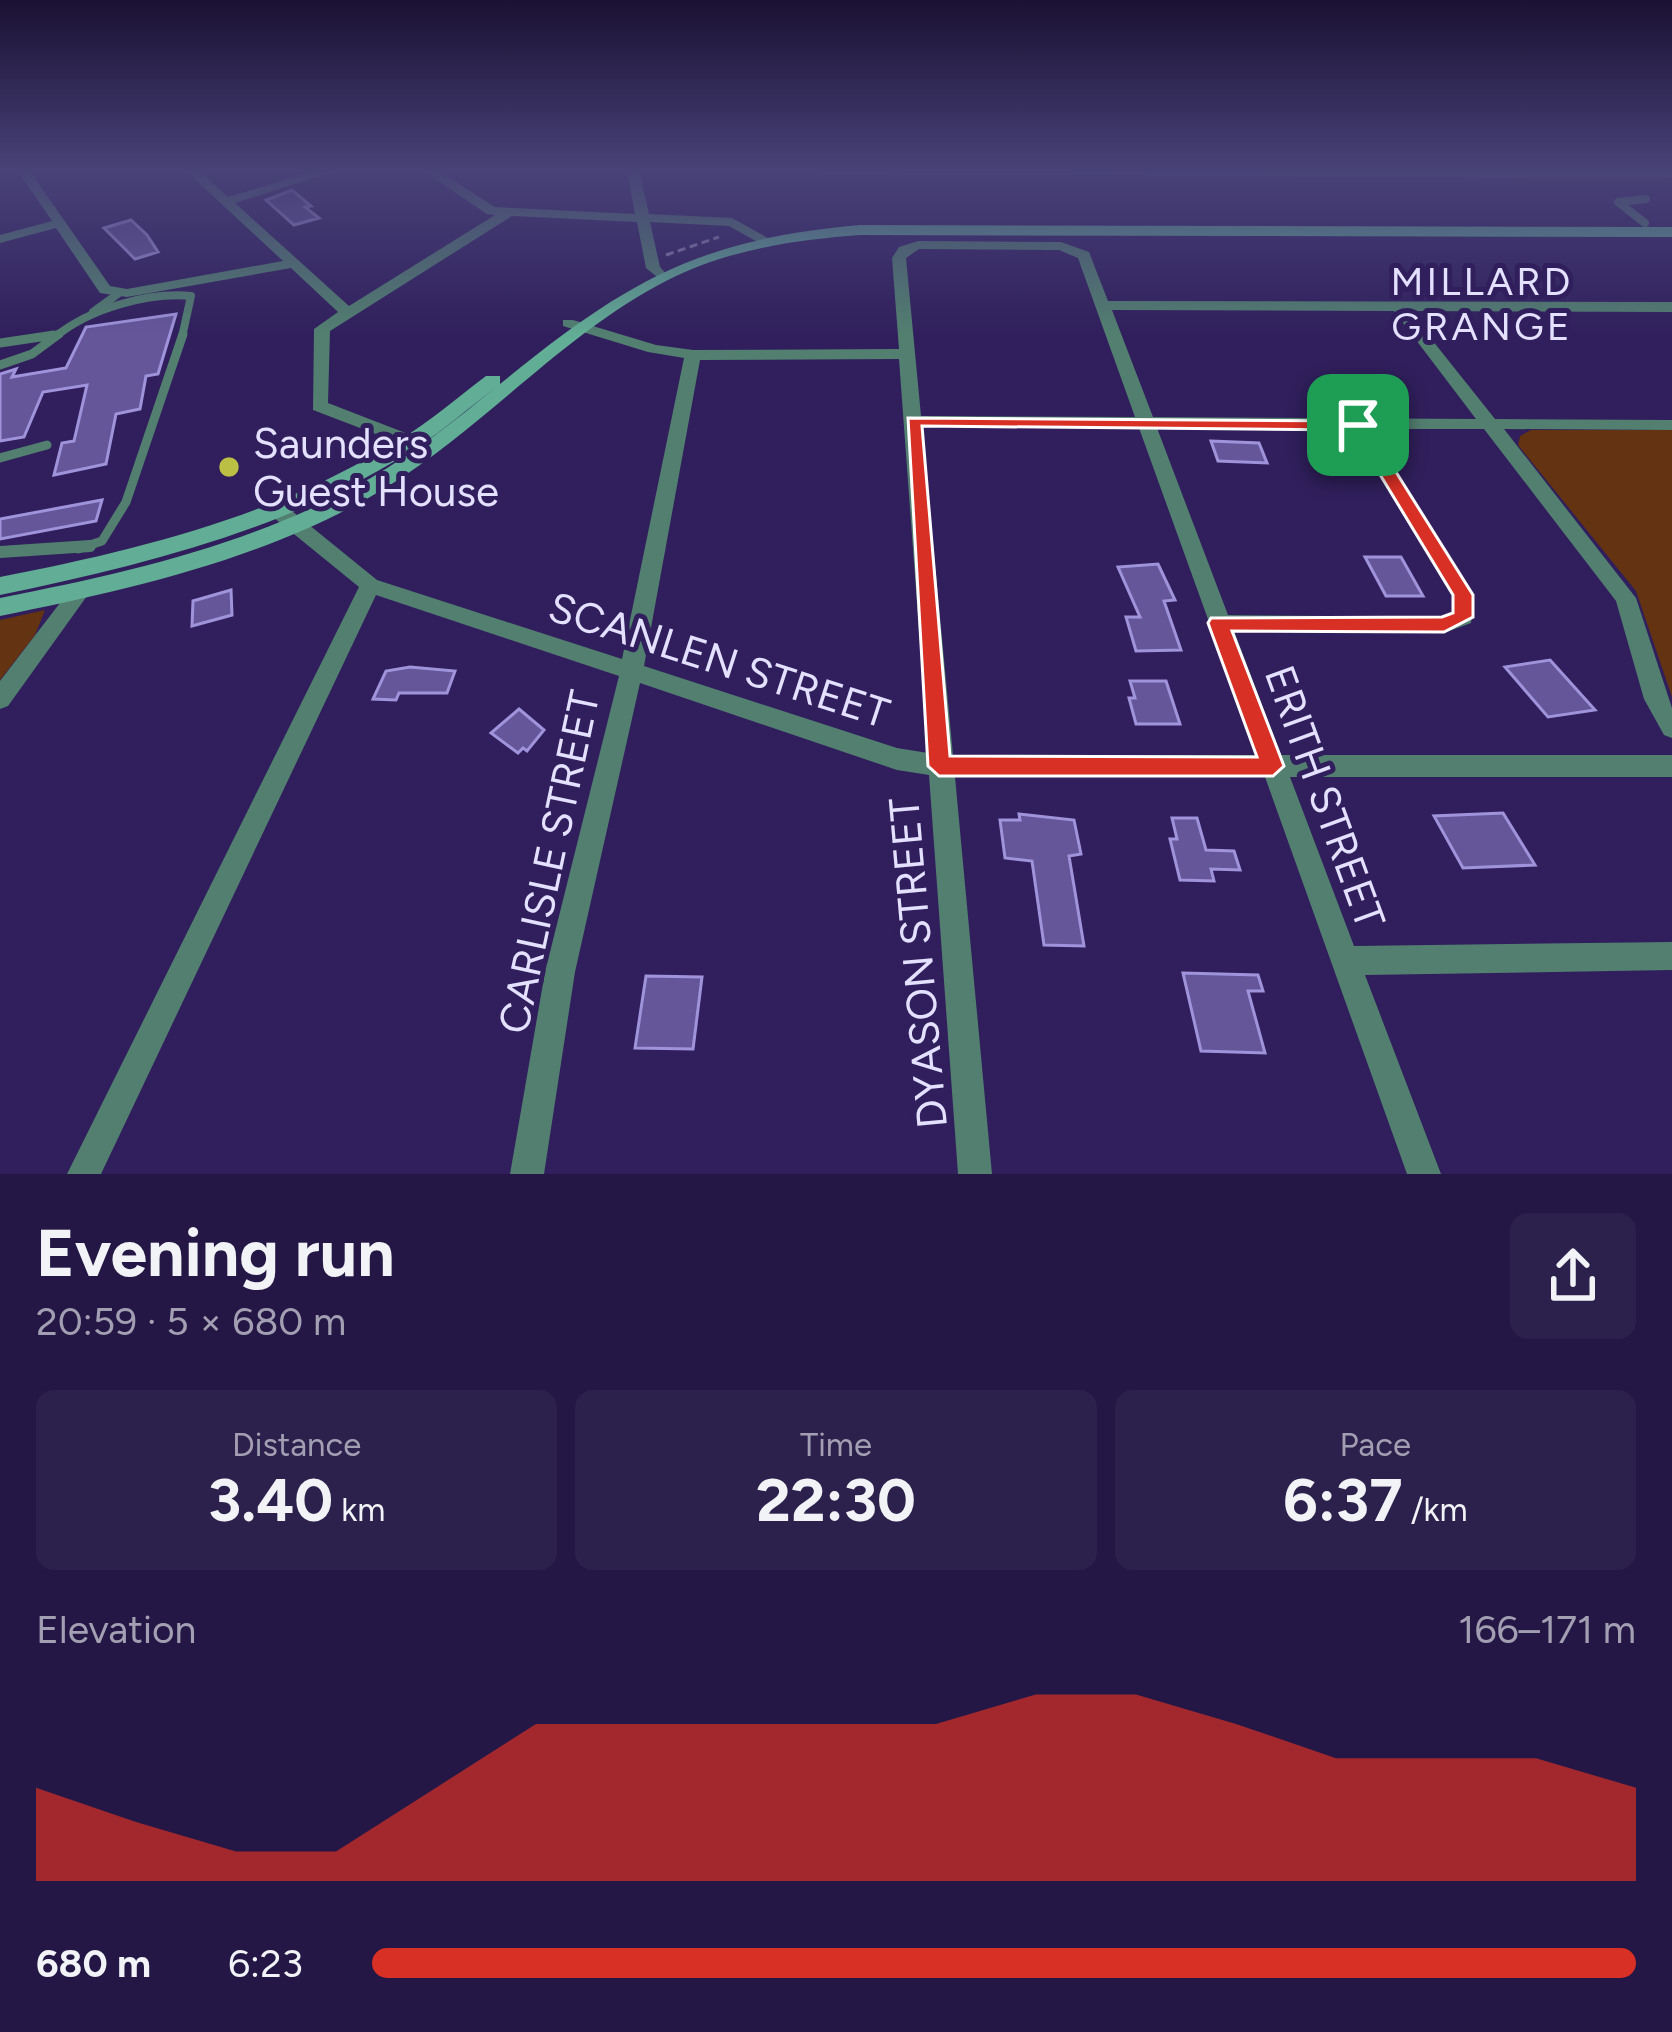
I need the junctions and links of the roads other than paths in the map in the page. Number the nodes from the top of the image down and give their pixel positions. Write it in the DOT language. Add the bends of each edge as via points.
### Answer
graph roads {
  1 [pos="57,224"];
  2 [pos="54,225"];
  3 [pos="249,225"];
  4 [pos="488,225"];
  5 [pos="643,225"];
  6 [pos="743,225"];
  7 [pos="1633,225"];
  8 [pos="1581,228"];
  9 [pos="1672,228"];
  10 [pos="985,232"];
  11 [pos="765,238"];
  12 [pos="0,239"];
  13 [pos="291,264"];
  14 [pos="657,272"];
  15 [pos="119,293"];
  16 [pos="1104,305"];
  17 [pos="1398,306"];
  18 [pos="1672,307"];
  19 [pos="346,311"];
  20 [pos="89,314"];
  21 [pos="576,325"];
  22 [pos="57,334"];
  23 [pos="0,343"];
  24 [pos="693,355"];
  25 [pos="907,355"];
  26 [pos="0,365"];
  27 [pos="914,421"];
  28 [pos="1145,423"];
  29 [pos="1358,425"];
  30 [pos="1488,425"];
  31 [pos="1672,425"];
  32 [pos="47,445"];
  33 [pos="421,446"];
  34 [pos="0,458"];
  35 [pos="287,519"];
  36 [pos="0,552"];
  37 [pos="370,585"];
  38 [pos="0,586"];
  39 [pos="80,591"];
  40 [pos="0,607"];
  41 [pos="1219,623"];
  42 [pos="631,674"];
  43 [pos="0,699"];
  44 [pos="1672,728"];
  45 [pos="939,766"];
  46 [pos="1273,766"];
  47 [pos="1672,766"];
  48 [pos="1672,956"];
  49 [pos="1344,961"];
  50 [pos="84,1174"];
  51 [pos="527,1174"];
  52 [pos="975,1174"];
  53 [pos="1424,1174"];
  1 -- 15 [label="street" via="101,288"];
  2 -- 12 [label="street"];
  3 -- 13 [label="street"];
  4 -- 19 [label="street"];
  5 -- 14 [label="street"];
  6 -- 11 [label="street"];
  7 -- 8 [label="main road"];
  8 -- 9 [label="main road"];
  8 -- 10 [label="main road"];
  10 -- 11 [label="main road"];
  10 -- 16 [label="street, ERITH STREET" via="1075,248"];
  10 -- 25 [label="street, DYASON STREET" via="908,247 899,258"];
  11 -- 14 [label="main road"];
  13 -- 15 [label="street"];
  13 -- 19 [label="street"];
  14 -- 21 [label="main road"];
  15 -- 20 [label="lane"];
  16 -- 17 [label="street"];
  16 -- 28 [label="street, ERITH STREET"];
  17 -- 18 [label="street"];
  17 -- 30 [label="street"];
  19 -- 33 [label="street" via="322,329 316,400"];
  20 -- 22 [label="lane"];
  20 -- 36 [label="lane" via="149,298 191,298 153,433 112,534 60,551"];
  21 -- 24 [label="street"];
  21 -- 33 [label="main road"];
  22 -- 23 [label="lane"];
  22 -- 26 [label="lane" via="35,357"];
  24 -- 25 [label="street"];
  24 -- 42 [label="street, CARLISLE STREET"];
  25 -- 27 [label="street, DYASON STREET"];
  27 -- 28 [label="street"];
  27 -- 45 [label="street, DYASON STREET"];
  28 -- 29 [label="street"];
  28 -- 41 [label="street, ERITH STREET"];
  29 -- 30 [label="street"];
  29 -- 41 [label="street" via="1463,595 1463,617 1444,625"];
  30 -- 31 [label="street"];
  30 -- 44 [label="street" via="1625,598 1658,707"];
  32 -- 34 [label="lane"];
  33 -- 35 [label="main road"];
  35 -- 37 [label="street, SCANLEN STREET"];
  35 -- 38 [label="main road"];
  35 -- 39 [label="main road" via="214,556"];
  37 -- 42 [label="street, SCANLEN STREET"];
  37 -- 50 [label="street"];
  39 -- 40 [label="main road"];
  39 -- 43 [label="street"];
  41 -- 46 [label="street, ERITH STREET"];
  42 -- 45 [label="street, SCANLEN STREET" via="849,746"];
  42 -- 51 [label="street, CARLISLE STREET" via="560,972"];
  45 -- 46 [label="street, SCANLEN STREET"];
  45 -- 52 [label="street, DYASON STREET"];
  46 -- 47 [label="street, SCANLEN STREET"];
  46 -- 49 [label="street, ERITH STREET"];
  48 -- 49 [label="street"];
  49 -- 53 [label="street, ERITH STREET"];
}
